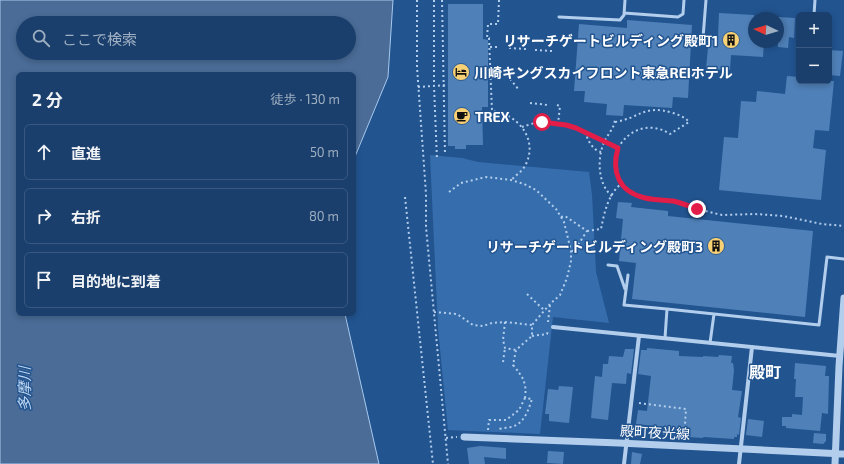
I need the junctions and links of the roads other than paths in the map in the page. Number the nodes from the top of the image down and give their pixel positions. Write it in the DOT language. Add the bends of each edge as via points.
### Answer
graph roads {
  1 [pos="624,0"];
  2 [pos="684,0"];
  3 [pos="706,0"];
  4 [pos="814,0"];
  5 [pos="814,12"];
  6 [pos="624,13"];
  7 [pos="559,17"];
  8 [pos="703,38"];
  9 [pos="844,258"];
  10 [pos="608,265"];
  11 [pos="628,275"];
  12 [pos="626,291"];
  13 [pos="844,298"];
  14 [pos="667,309"];
  15 [pos="714,314"];
  16 [pos="554,327"];
  17 [pos="639,336"];
  18 [pos="665,338"];
  19 [pos="710,343"];
  20 [pos="752,348"];
  21 [pos="840,356"];
  22 [pos="841,366"];
  23 [pos="464,437"];
  24 [pos="627,443"];
  25 [pos="740,449"];
  26 [pos="836,454"];
  27 [pos="844,454"];
  28 [pos="624,464"];
  29 [pos="739,464"];
  30 [pos="835,464"];
  1 -- 6 [label="lane"];
  2 -- 6 [label="lane" via="683,14 678,17"];
  3 -- 8 [label="lane"];
  4 -- 5 [label="lane"];
  6 -- 7 [label="lane" via="622,18 616,20"];
  9 -- 15 [label="lane" via="827,256 819,325"];
  10 -- 12 [label="lane" via="617,266"];
  11 -- 12 [label="lane"];
  12 -- 14 [label="lane" via="624,305"];
  13 -- 21 [label="street"];
  14 -- 15 [label="lane"];
  14 -- 18 [label="lane"];
  15 -- 19 [label="lane"];
  16 -- 17 [label="street"];
  17 -- 18 [label="street"];
  17 -- 24 [label="street"];
  18 -- 19 [label="street"];
  19 -- 20 [label="street"];
  20 -- 21 [label="street"];
  20 -- 25 [label="street"];
  21 -- 22 [label="street"];
  22 -- 26 [label="street"];
  23 -- 24 [label="street, 殿町夜光線"];
  24 -- 25 [label="street, 殿町夜光線"];
  24 -- 28 [label="street"];
  25 -- 26 [label="street, 殿町夜光線"];
  25 -- 29 [label="street"];
  26 -- 27 [label="street, 殿町夜光線"];
  26 -- 30 [label="street"];
}
